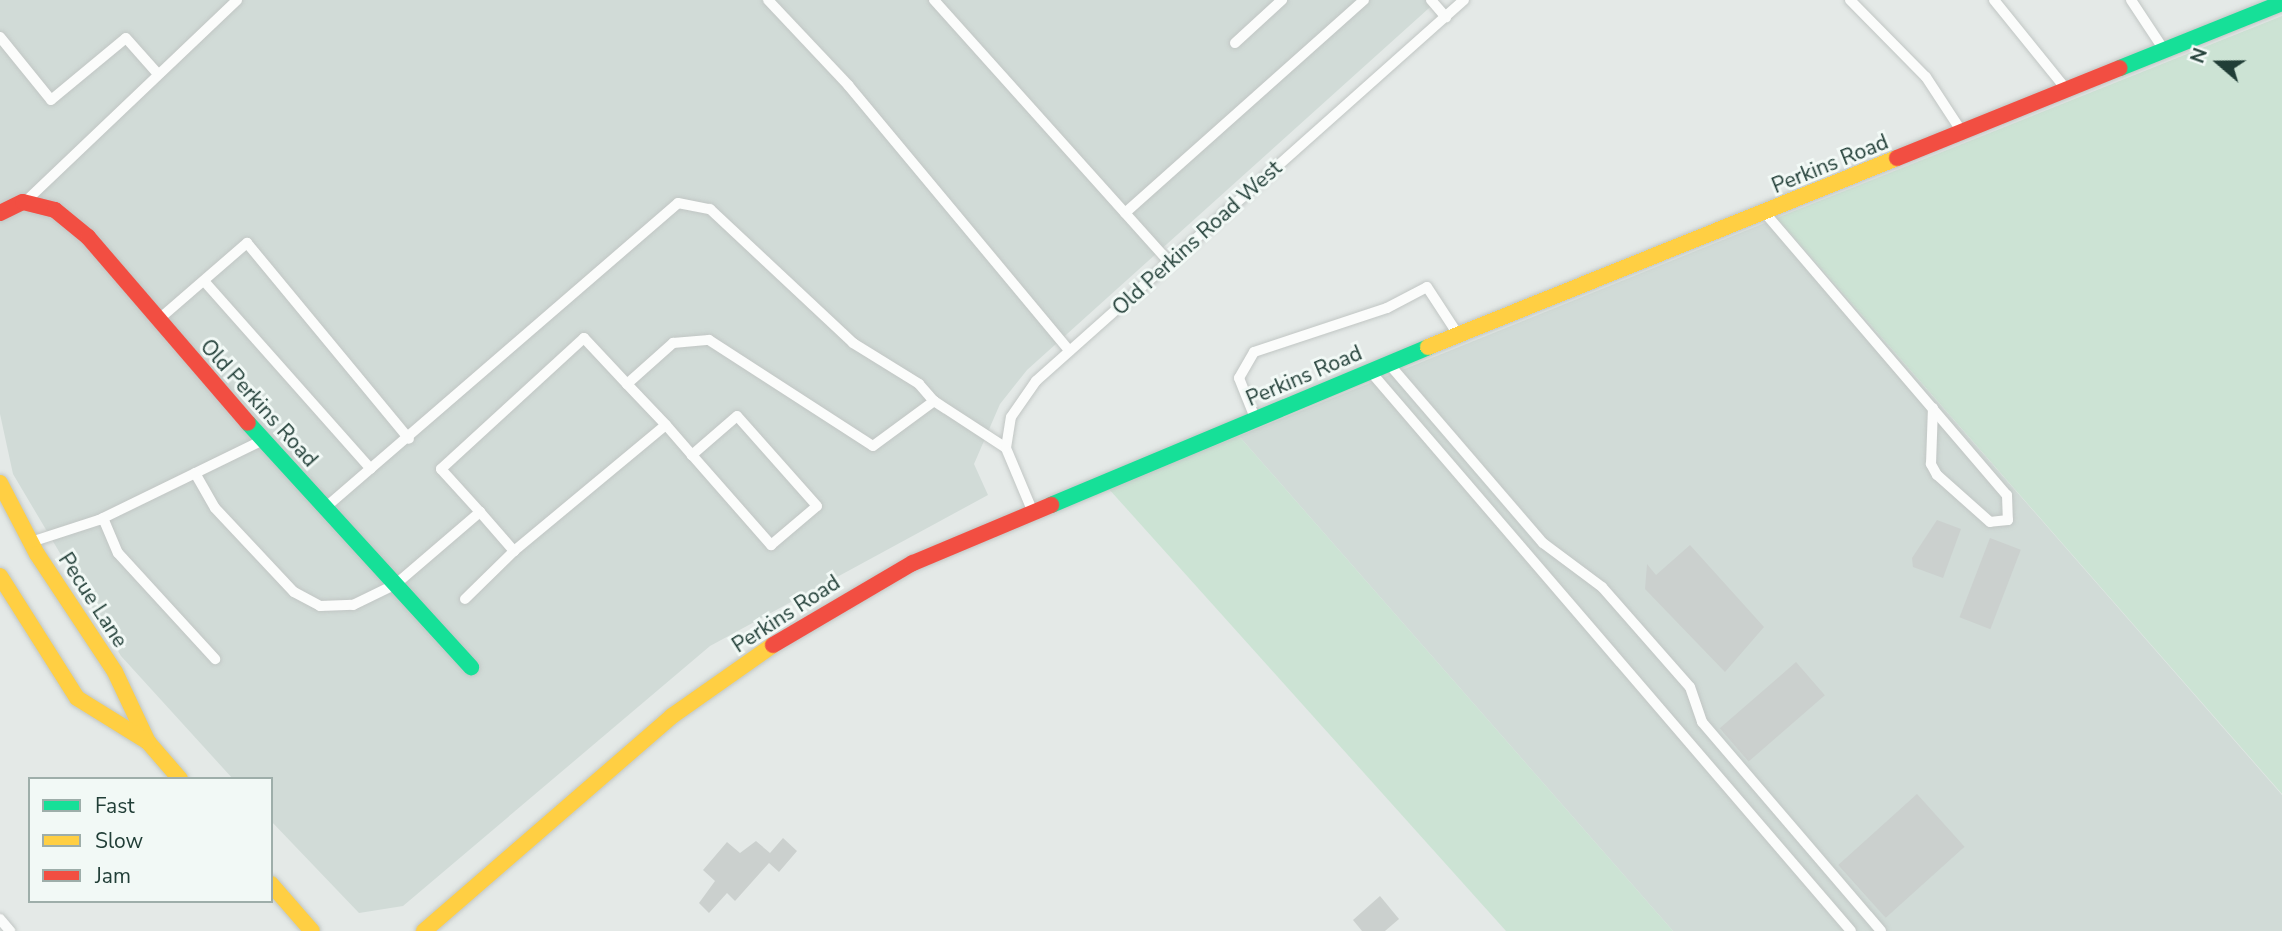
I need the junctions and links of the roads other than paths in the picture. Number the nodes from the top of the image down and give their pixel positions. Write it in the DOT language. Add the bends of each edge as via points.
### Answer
graph roads {
  1 [pos="237,0"];
  2 [pos="768,0"];
  3 [pos="934,0"];
  4 [pos="1282,0"];
  5 [pos="1364,0"];
  6 [pos="1431,0"];
  7 [pos="1464,0"];
  8 [pos="1850,0"];
  9 [pos="1993,0"];
  10 [pos="2131,0"];
  11 [pos="2282,3"];
  12 [pos="1446,16"];
  13 [pos="0,37"];
  14 [pos="1235,43"];
  15 [pos="2164,50"];
  16 [pos="158,74"];
  17 [pos="2067,90"];
  18 [pos="1962,132"];
  19 [pos="23,202"];
  20 [pos="0,213"];
  21 [pos="1125,213"];
  22 [pos="1765,213"];
  23 [pos="1170,262"];
  24 [pos="204,281"];
  25 [pos="158,320"];
  26 [pos="1459,336"];
  27 [pos="1070,351"];
  28 [pos="1389,363"];
  29 [pos="1369,371"];
  30 [pos="627,384"];
  31 [pos="934,401"];
  32 [pos="1933,408"];
  33 [pos="1255,419"];
  34 [pos="666,425"];
  35 [pos="409,439"];
  36 [pos="264,440"];
  37 [pos="1006,448"];
  38 [pos="692,455"];
  39 [pos="372,470"];
  40 [pos="195,473"];
  41 [pos="0,483"];
  42 [pos="326,507"];
  43 [pos="1031,510"];
  44 [pos="480,512"];
  45 [pos="103,518"];
  46 [pos="30,542"];
  47 [pos="514,551"];
  48 [pos="0,576"];
  49 [pos="396,584"];
  50 [pos="465,599"];
  51 [pos="215,659"];
  52 [pos="471,667"];
  53 [pos="148,742"];
  54 [pos="178,777"];
  55 [pos="273,886"];
  56 [pos="1,922"];
  57 [pos="10,931"];
  58 [pos="312,931"];
  59 [pos="424,931"];
  60 [pos="1851,931"];
  61 [pos="1881,931"];
  1 -- 16 [label="lane"];
  2 -- 27 [label="lane" via="848,85"];
  3 -- 21 [label="lane"];
  4 -- 14 [label="lane"];
  5 -- 21 [label="lane"];
  6 -- 12 [label="lane"];
  7 -- 12 [label="lane, Old Perkins Road West"];
  8 -- 18 [label="lane" via="1926,77"];
  9 -- 17 [label="lane"];
  10 -- 15 [label="lane"];
  11 -- 15 [label="main road, Perkins Road"];
  12 -- 23 [label="lane, Old Perkins Road West"];
  13 -- 16 [label="lane" via="51,100 126,38"];
  15 -- 17 [label="main road, Perkins Road"];
  16 -- 19 [label="lane"];
  17 -- 18 [label="main road, Perkins Road"];
  18 -- 22 [label="main road, Perkins Road"];
  19 -- 20 [label="main road"];
  19 -- 25 [label="main road, Old Perkins Road" via="55,210 88,237"];
  21 -- 23 [label="lane"];
  22 -- 26 [label="main road, Perkins Road"];
  22 -- 32 [label="lane"];
  23 -- 27 [label="lane, Old Perkins Road West"];
  24 -- 25 [label="lane"];
  24 -- 35 [label="lane" via="247,243"];
  24 -- 39 [label="lane"];
  25 -- 36 [label="main road, Old Perkins Road"];
  26 -- 28 [label="main road, Perkins Road"];
  26 -- 33 [label="lane" via="1427,287 1387,308 1254,352 1239,379"];
  27 -- 37 [label="lane, Old Perkins Road West" via="1036,381 1011,417"];
  28 -- 29 [label="main road, Perkins Road"];
  28 -- 61 [label="lane" via="1543,543 1602,587 1690,687 1702,722"];
  29 -- 33 [label="main road, Perkins Road"];
  29 -- 60 [label="lane"];
  30 -- 31 [label="lane" via="673,343 709,340 873,446"];
  30 -- 34 [label="lane"];
  30 -- 44 [label="lane" via="584,338 441,469"];
  31 -- 35 [label="lane" via="919,384 853,343 710,209 678,203"];
  31 -- 37 [label="lane"];
  32 -- 32 [label="lane" via="2007,495 2008,520 1990,522 1937,475 1931,464"];
  33 -- 43 [label="main road, Perkins Road"];
  34 -- 38 [label="lane"];
  34 -- 47 [label="lane"];
  35 -- 39 [label="lane"];
  36 -- 40 [label="lane"];
  36 -- 42 [label="main road, Old Perkins Road"];
  37 -- 43 [label="lane"];
  38 -- 38 [label="lane" via="771,545 817,506 737,416"];
  39 -- 42 [label="lane"];
  40 -- 45 [label="lane"];
  40 -- 49 [label="lane" via="215,508 294,592 320,606 353,605"];
  41 -- 46 [label="main road, Pecue Lane"];
  42 -- 49 [label="main road, Old Perkins Road"];
  43 -- 59 [label="main road, Perkins Road" via="869,586 731,674 628,751"];
  44 -- 47 [label="lane"];
  44 -- 49 [label="lane"];
  45 -- 46 [label="lane"];
  45 -- 51 [label="lane" via="118,552"];
  46 -- 53 [label="main road, Pecue Lane" via="115,672"];
  47 -- 50 [label="lane"];
  48 -- 53 [label="main road, Pecue Lane" via="77,698"];
  49 -- 52 [label="main road, Old Perkins Road"];
  53 -- 54 [label="main road, Pecue Lane"];
  55 -- 58 [label="main road"];
  56 -- 57 [label="lane"];
}
